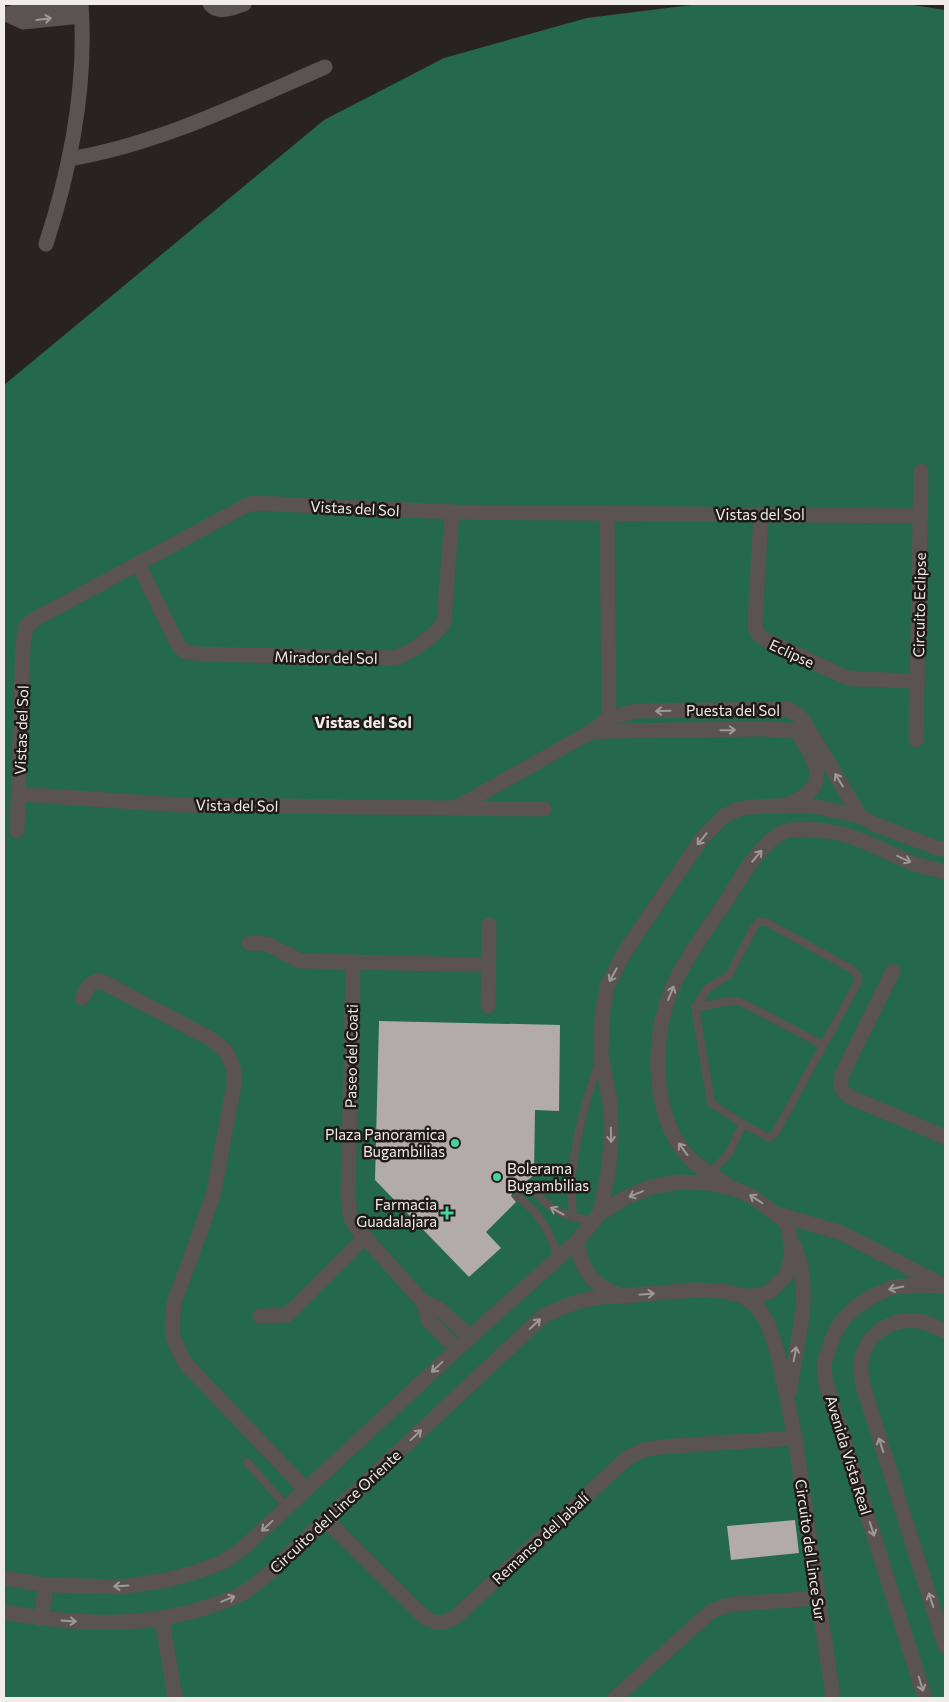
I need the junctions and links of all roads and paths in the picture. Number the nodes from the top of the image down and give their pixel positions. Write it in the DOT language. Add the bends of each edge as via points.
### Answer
graph roads {
  1 [pos="210,4"];
  2 [pos="244,4"];
  3 [pos="81,9"];
  4 [pos="6,15"];
  5 [pos="325,67"];
  6 [pos="69,159"];
  7 [pos="46,244"];
  8 [pos="921,471"];
  9 [pos="452,512"];
  10 [pos="608,514"];
  11 [pos="761,514"];
  12 [pos="921,516"];
  13 [pos="138,564"];
  14 [pos="917,681"];
  15 [pos="764,710"];
  16 [pos="609,724"];
  17 [pos="799,725"];
  18 [pos="765,729"];
  19 [pos="916,740"];
  20 [pos="19,794"];
  21 [pos="788,804"];
  22 [pos="456,808"];
  23 [pos="544,809"];
  24 [pos="860,816"];
  25 [pos="18,831"];
  26 [pos="945,849"];
  27 [pos="945,872"];
  28 [pos="489,925"];
  29 [pos="249,942"];
  30 [pos="353,962"];
  31 [pos="489,965"];
  32 [pos="893,971"];
  33 [pos="82,998"];
  34 [pos="488,1006"];
  35 [pos="695,1008"];
  36 [pos="823,1045"];
  37 [pos="601,1056"];
  38 [pos="743,1124"];
  39 [pos="945,1137"];
  40 [pos="710,1174"];
  41 [pos="530,1185"];
  42 [pos="735,1189"];
  43 [pos="517,1196"];
  44 [pos="776,1213"];
  45 [pos="597,1217"];
  46 [pos="573,1218"];
  47 [pos="365,1237"];
  48 [pos="791,1240"];
  49 [pos="577,1241"];
  50 [pos="557,1258"];
  51 [pos="945,1286"];
  52 [pos="622,1296"];
  53 [pos="743,1296"];
  54 [pos="423,1302"];
  55 [pos="260,1316"];
  56 [pos="945,1331"];
  57 [pos="470,1337"];
  58 [pos="457,1349"];
  59 [pos="789,1403"];
  60 [pos="794,1438"];
  61 [pos="247,1462"];
  62 [pos="306,1490"];
  63 [pos="287,1507"];
  64 [pos="326,1520"];
  65 [pos="4,1578"];
  66 [pos="46,1585"];
  67 [pos="818,1598"];
  68 [pos="4,1612"];
  69 [pos="41,1619"];
  70 [pos="162,1619"];
  71 [pos="945,1646"];
  72 [pos="175,1698"];
  73 [pos="615,1698"];
  74 [pos="833,1698"];
  75 [pos="926,1698"];
  1 -- 2 [label="street" via="222,10"];
  3 -- 4 [label="street" via="51,6"];
  3 -- 6 [label="street" via="80,87"];
  5 -- 6 [label="street" via="157,137 104,153"];
  6 -- 7 [label="street"];
  8 -- 12 [label="street, Circuito Eclipse"];
  9 -- 10 [label="street, Vistas del Sol"];
  9 -- 13 [label="street, Vistas del Sol" via="251,503"];
  9 -- 13 [label="street, Mirador del Sol" via="443,625 406,653 394,658 184,651 173,638"];
  10 -- 11 [label="street, Vistas del Sol"];
  10 -- 16 [label="street"];
  11 -- 12 [label="street, Vistas del Sol"];
  11 -- 14 [label="street, Eclipse" via="756,632 764,639 845,677"];
  12 -- 14 [label="street, Circuito Eclipse"];
  13 -- 20 [label="street, Vistas del Sol" via="26,626"];
  14 -- 19 [label="street, Circuito Eclipse"];
  15 -- 16 [label="street, Puesta del Sol, one-way" via="636,711"];
  15 -- 17 [label="street, Puesta del Sol" via="791,710"];
  15 -- 18 [label="street"];
  16 -- 18 [label="street, Puesta del Sol, one-way"];
  16 -- 22 [label="street"];
  17 -- 18 [label="street, Puesta del Sol"];
  17 -- 21 [label="street, Puesta del Sol" via="816,765 817,781 808,794"];
  24 -- 17 [label="street, one-way"];
  20 -- 22 [label="street, Vista del Sol" via="179,805"];
  20 -- 25 [label="street, Vistas del Sol"];
  21 -- 24 [label="street"];
  21 -- 37 [label="street, one-way" via="736,810 724,816 702,838 624,953 607,987 602,1014"];
  22 -- 23 [label="street, Vista del Sol"];
  24 -- 26 [label="street"];
  40 -- 27 [label="street, one-way" via="680,1147 663,1107 657,1051 660,1022 671,991 690,956 750,865 768,842 786,831 806,829 837,831 867,841 914,864"];
  28 -- 31 [label="street"];
  29 -- 30 [label="street" via="267,944 300,961"];
  30 -- 31 [label="street"];
  30 -- 47 [label="street, Paseo del Coati" via="348,1197 354,1225"];
  31 -- 34 [label="street"];
  32 -- 39 [label="street" via="842,1072 840,1087 852,1098"];
  33 -- 62 [label="street" via="89,984 101,982 209,1038 231,1062 234,1084 213,1196 174,1303 173,1338 185,1363"];
  35 -- 36 [label="lane" via="739,1001"];
  35 -- 36 [label="lane" via="708,988 730,975 756,924 766,922 858,976 857,984"];
  35 -- 38 [label="lane" via="712,1103"];
  36 -- 38 [label="lane" via="774,1135 766,1138"];
  37 -- 45 [label="street, one-way" via="610,1103 611,1141 608,1173"];
  37 -- 46 [label="lane" via="577,1134 572,1176"];
  38 -- 40 [label="lane" via="729,1153"];
  40 -- 42 [label="street"];
  46 -- 41 [label="lane, one-way" via="546,1204"];
  44 -- 42 [label="street, one-way" via="753,1196"];
  42 -- 45 [label="street, one-way" via="707,1182 651,1187 625,1198"];
  43 -- 50 [label="lane" via="543,1221"];
  44 -- 48 [label="street, Circuito del Lince Sur" via="788,1226"];
  44 -- 51 [label="street" via="839,1232"];
  45 -- 46 [label="lane"];
  45 -- 49 [label="street"];
  47 -- 54 [label="street, Paseo del Coati"];
  47 -- 55 [label="street" via="287,1314"];
  48 -- 53 [label="street" via="792,1253 786,1276 769,1292"];
  59 -- 48 [label="street, Circuito del Lince Sur, one-way" via="802,1322 804,1286 800,1260"];
  49 -- 50 [label="street"];
  49 -- 52 [label="street" via="580,1261 592,1279 604,1289"];
  50 -- 57 [label="street"];
  51 -- 75 [label="street, Avenida Vista Real, one-way" via="916,1284 894,1287 857,1306 843,1319 834,1334 824,1363 829,1394"];
  52 -- 53 [label="street, Circuito del Lince Oriente, one-way" via="694,1290 723,1291"];
  64 -- 52 [label="street, Circuito del Lince Oriente, one-way" via="543,1316 590,1298"];
  53 -- 59 [label="street, Circuito del Lince Sur" via="758,1308 768,1324 778,1351"];
  54 -- 57 [label="street, Paseo del Coati" via="438,1308"];
  54 -- 58 [label="street, Paseo del Coati" via="428,1320"];
  71 -- 56 [label="street, one-way" via="863,1386 861,1365 871,1338 893,1323 904,1320 923,1322"];
  57 -- 58 [label="street"];
  58 -- 62 [label="street, one-way"];
  59 -- 60 [label="street, Circuito del Lince Sur"];
  60 -- 64 [label="street, Remanso del Jabalí" via="659,1447 634,1453 460,1613 441,1624 423,1616"];
  60 -- 67 [label="street, Circuito del Lince Sur"];
  61 -- 63 [label="lane"];
  62 -- 63 [label="street"];
  63 -- 66 [label="street, one-way" via="242,1549 223,1562 196,1572 121,1587"];
  70 -- 64 [label="street, Circuito del Lince Oriente, one-way" via="241,1594 268,1575"];
  65 -- 66 [label="street"];
  66 -- 69 [label="street"];
  67 -- 73 [label="street" via="734,1604 710,1612"];
  67 -- 74 [label="street, Circuito del Lince Sur"];
  68 -- 69 [label="street, Circuito del Lince Oriente"];
  69 -- 70 [label="street, Circuito del Lince Oriente, one-way" via="82,1622"];
  70 -- 72 [label="street"];
}
